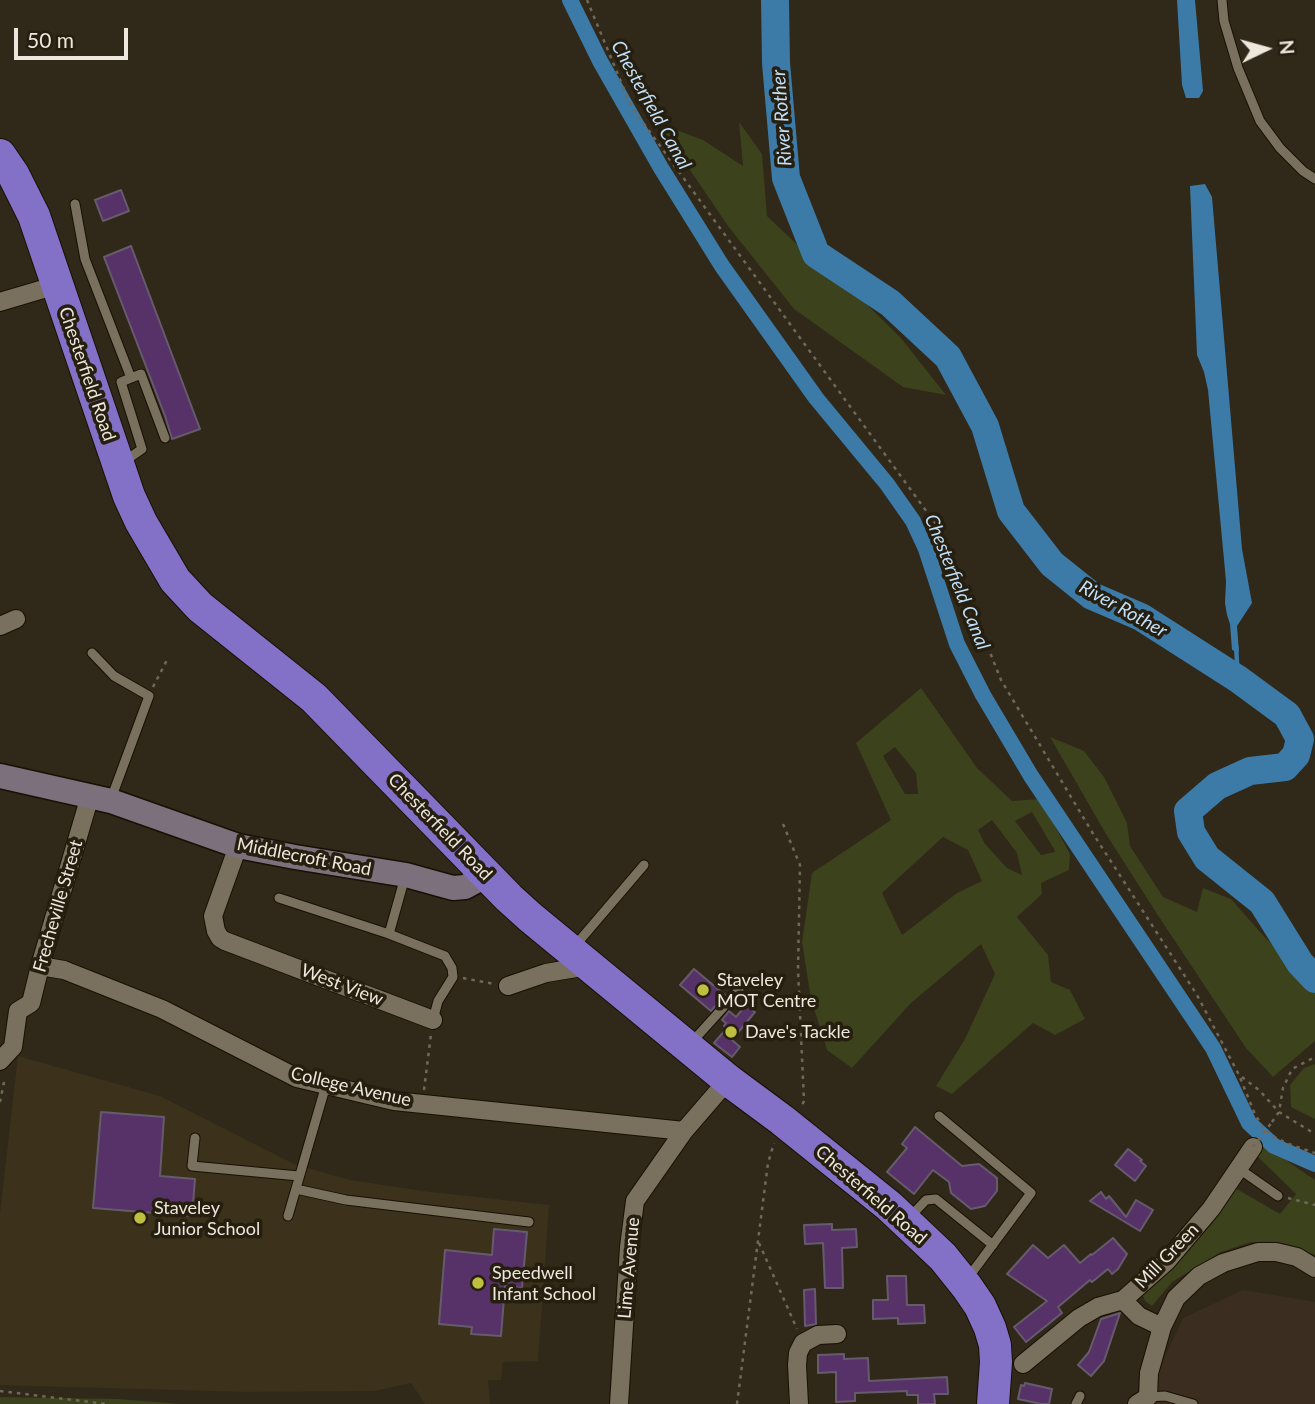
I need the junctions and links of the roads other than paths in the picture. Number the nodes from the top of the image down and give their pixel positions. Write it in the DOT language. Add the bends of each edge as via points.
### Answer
graph roads {
  1 [pos="1222,0"];
  2 [pos="0,155"];
  3 [pos="1315,179"];
  4 [pos="75,204"];
  5 [pos="57,285"];
  6 [pos="0,302"];
  7 [pos="131,378"];
  8 [pos="165,438"];
  9 [pos="118,466"];
  10 [pos="92,653"];
  11 [pos="0,776"];
  12 [pos="101,798"];
  13 [pos="238,846"];
  14 [pos="645,864"];
  15 [pos="485,873"];
  16 [pos="406,875"];
  17 [pos="279,898"];
  18 [pos="389,934"];
  19 [pos="579,959"];
  20 [pos="40,966"];
  21 [pos="508,986"];
  22 [pos="739,990"];
  23 [pos="0,1006"];
  24 [pos="18,1011"];
  25 [pos="433,1020"];
  26 [pos="689,1046"];
  27 [pos="0,1061"];
  28 [pos="728,1080"];
  29 [pos="326,1085"];
  30 [pos="939,1116"];
  31 [pos="684,1132"];
  32 [pos="195,1138"];
  33 [pos="1253,1147"];
  34 [pos="1238,1168"];
  35 [pos="299,1176"];
  36 [pos="296,1189"];
  37 [pos="1278,1196"];
  38 [pos="288,1216"];
  39 [pos="528,1222"];
  40 [pos="905,1222"];
  41 [pos="993,1245"];
  42 [pos="1315,1268"];
  43 [pos="965,1283"];
  44 [pos="1123,1300"];
  45 [pos="1162,1326"];
  46 [pos="837,1335"];
  47 [pos="1023,1364"];
  48 [pos="1142,1401"];
  49 [pos="619,1404"];
  50 [pos="799,1404"];
  51 [pos="993,1404"];
  52 [pos="1193,1404"];
  1 -- 3 [label="lane" via="1238,68 1260,121 1280,148"];
  2 -- 5 [label="highway, Chesterfield Road" via="34,216"];
  4 -- 7 [label="lane" via="85,258"];
  5 -- 6 [label="street"];
  5 -- 9 [label="highway, Chesterfield Road"];
  7 -- 8 [label="lane" via="141,373"];
  7 -- 9 [label="lane" via="121,382 142,449"];
  9 -- 15 [label="highway, Chesterfield Road" via="160,558 188,596 314,698"];
  10 -- 12 [label="lane" via="114,676 149,696"];
  11 -- 12 [label="street, Middlecroft Road"];
  12 -- 13 [label="street, Middlecroft Road"];
  12 -- 20 [label="street, Frecheville Street"];
  13 -- 16 [label="street, Middlecroft Road"];
  13 -- 25 [label="street, West View" via="214,916 220,938"];
  14 -- 19 [label="lane"];
  15 -- 16 [label="street, Middlecroft Road" via="460,888"];
  15 -- 19 [label="highway, Chesterfield Road"];
  16 -- 18 [label="lane"];
  17 -- 18 [label="lane"];
  18 -- 25 [label="lane" via="445,956 452,968 453,977"];
  19 -- 21 [label="street"];
  19 -- 28 [label="highway, Chesterfield Road"];
  20 -- 24 [label="street, Frecheville Street" via="31,1003"];
  20 -- 29 [label="street, College Avenue" via="64,970 162,1009 297,1078"];
  22 -- 26 [label="lane"];
  23 -- 24 [label="street"];
  24 -- 27 [label="street, Frecheville Street" via="13,1047"];
  28 -- 31 [label="street, Lime Avenue"];
  28 -- 40 [label="highway, Chesterfield Road"];
  29 -- 31 [label="street, College Avenue" via="394,1101"];
  29 -- 35 [label="lane"];
  30 -- 41 [label="lane" via="1031,1194"];
  31 -- 49 [label="street, Lime Avenue" via="635,1201"];
  32 -- 35 [label="lane" via="192,1166"];
  33 -- 34 [label="street, Mill Green"];
  34 -- 37 [label="lane"];
  34 -- 44 [label="street, Mill Green" via="1167,1261"];
  35 -- 36 [label="lane"];
  36 -- 38 [label="lane"];
  36 -- 39 [label="lane" via="346,1200"];
  40 -- 41 [label="lane" via="926,1200 936,1199"];
  40 -- 43 [label="highway, Chesterfield Road"];
  41 -- 43 [label="lane"];
  42 -- 45 [label="street" via="1276,1251 1223,1263 1199,1276 1176,1298"];
  43 -- 51 [label="highway, Chesterfield Road" via="995,1345"];
  44 -- 45 [label="street" via="1139,1316"];
  44 -- 47 [label="street, Mill Green" via="1079,1318"];
  45 -- 48 [label="street"];
  46 -- 50 [label="street" via="818,1335 803,1343 797,1365"];
  48 -- 52 [label="lane" via="1165,1396"];
}
